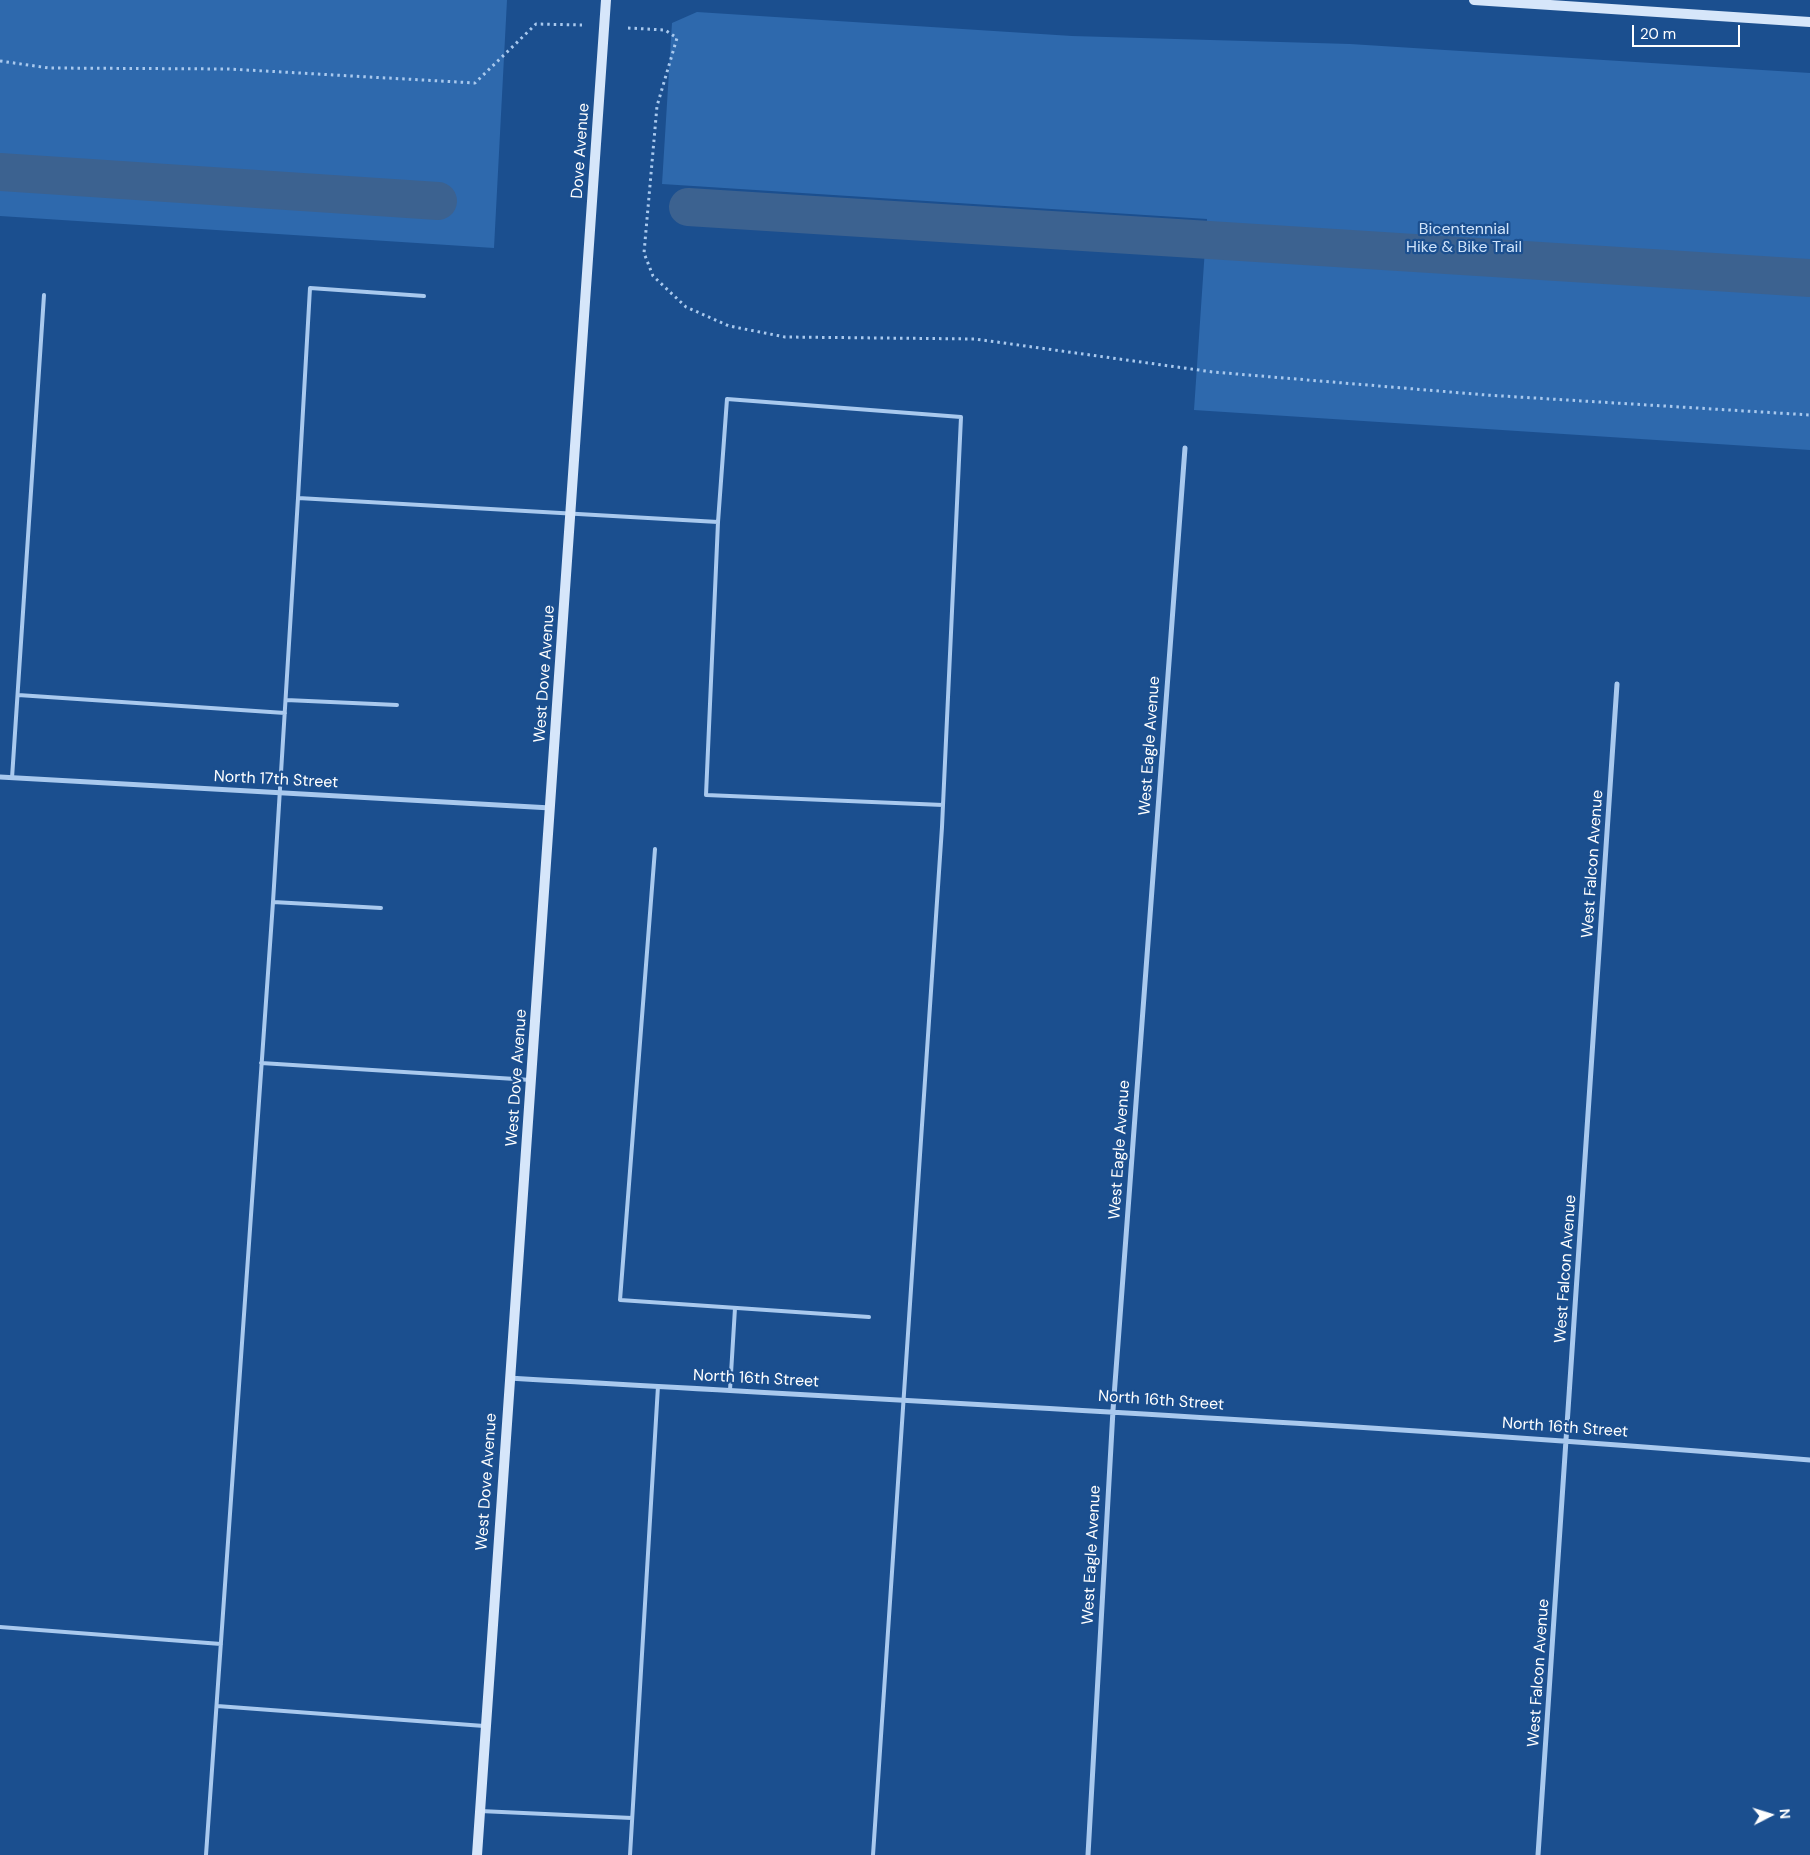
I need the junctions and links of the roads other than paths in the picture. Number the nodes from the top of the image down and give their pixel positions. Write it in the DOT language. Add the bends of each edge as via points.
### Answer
graph roads {
  1 [pos="606,0"];
  2 [pos="1474,0"];
  3 [pos="1810,22"];
  4 [pos="44,295"];
  5 [pos="424,296"];
  6 [pos="586,304"];
  7 [pos="1185,448"];
  8 [pos="298,498"];
  9 [pos="571,514"];
  10 [pos="718,522"];
  11 [pos="1617,684"];
  12 [pos="18,695"];
  13 [pos="286,700"];
  14 [pos="397,705"];
  15 [pos="285,713"];
  16 [pos="0,777"];
  17 [pos="12,778"];
  18 [pos="280,793"];
  19 [pos="943,805"];
  20 [pos="552,808"];
  21 [pos="655,849"];
  22 [pos="273,902"];
  23 [pos="381,908"];
  24 [pos="261,1062"];
  25 [pos="532,1080"];
  26 [pos="735,1308"];
  27 [pos="869,1317"];
  28 [pos="509,1378"];
  29 [pos="658,1386"];
  30 [pos="730,1390"];
  31 [pos="902,1399"];
  32 [pos="1113,1410"];
  33 [pos="1568,1440"];
  34 [pos="1810,1460"];
  35 [pos="0,1627"];
  36 [pos="221,1644"];
  37 [pos="217,1706"];
  38 [pos="486,1726"];
  39 [pos="480,1811"];
  40 [pos="632,1818"];
  41 [pos="206,1855"];
  42 [pos="477,1855"];
  43 [pos="630,1855"];
  44 [pos="873,1855"];
  45 [pos="1088,1855"];
  46 [pos="1538,1855"];
  1 -- 6 [label="main road, Dove Avenue"];
  2 -- 3 [label="main road"];
  4 -- 12 [label="lane"];
  5 -- 8 [label="lane" via="310,288"];
  6 -- 9 [label="main road, West Dove Avenue"];
  7 -- 32 [label="street, West Eagle Avenue"];
  8 -- 9 [label="lane"];
  8 -- 13 [label="lane"];
  9 -- 10 [label="lane"];
  9 -- 20 [label="main road, West Dove Avenue"];
  10 -- 19 [label="lane" via="706,795"];
  10 -- 19 [label="lane" via="727,399 961,417"];
  11 -- 33 [label="street, West Falcon Avenue"];
  12 -- 15 [label="lane"];
  12 -- 17 [label="lane"];
  13 -- 14 [label="lane"];
  13 -- 15 [label="lane"];
  15 -- 18 [label="lane"];
  16 -- 17 [label="street, North 17th Street"];
  17 -- 18 [label="street, North 17th Street"];
  18 -- 20 [label="street, North 17th Street"];
  18 -- 22 [label="lane"];
  19 -- 31 [label="lane"];
  20 -- 25 [label="main road, West Dove Avenue"];
  21 -- 26 [label="lane" via="620,1300"];
  22 -- 23 [label="lane"];
  22 -- 24 [label="lane"];
  24 -- 25 [label="lane"];
  24 -- 36 [label="lane"];
  25 -- 28 [label="main road, West Dove Avenue"];
  26 -- 27 [label="lane"];
  26 -- 30 [label="lane"];
  28 -- 29 [label="street, North 16th Street"];
  28 -- 38 [label="main road, West Dove Avenue"];
  29 -- 30 [label="street, North 16th Street"];
  29 -- 40 [label="lane"];
  30 -- 31 [label="street, North 16th Street"];
  31 -- 32 [label="street, North 16th Street"];
  31 -- 44 [label="lane"];
  32 -- 33 [label="street, North 16th Street"];
  32 -- 45 [label="street, West Eagle Avenue"];
  33 -- 34 [label="street, North 16th Street"];
  33 -- 46 [label="street, West Falcon Avenue"];
  35 -- 36 [label="lane"];
  36 -- 37 [label="lane"];
  37 -- 38 [label="lane"];
  37 -- 41 [label="lane"];
  38 -- 39 [label="main road, West Dove Avenue"];
  39 -- 40 [label="lane"];
  39 -- 42 [label="main road, West Dove Avenue"];
  40 -- 43 [label="lane"];
}
